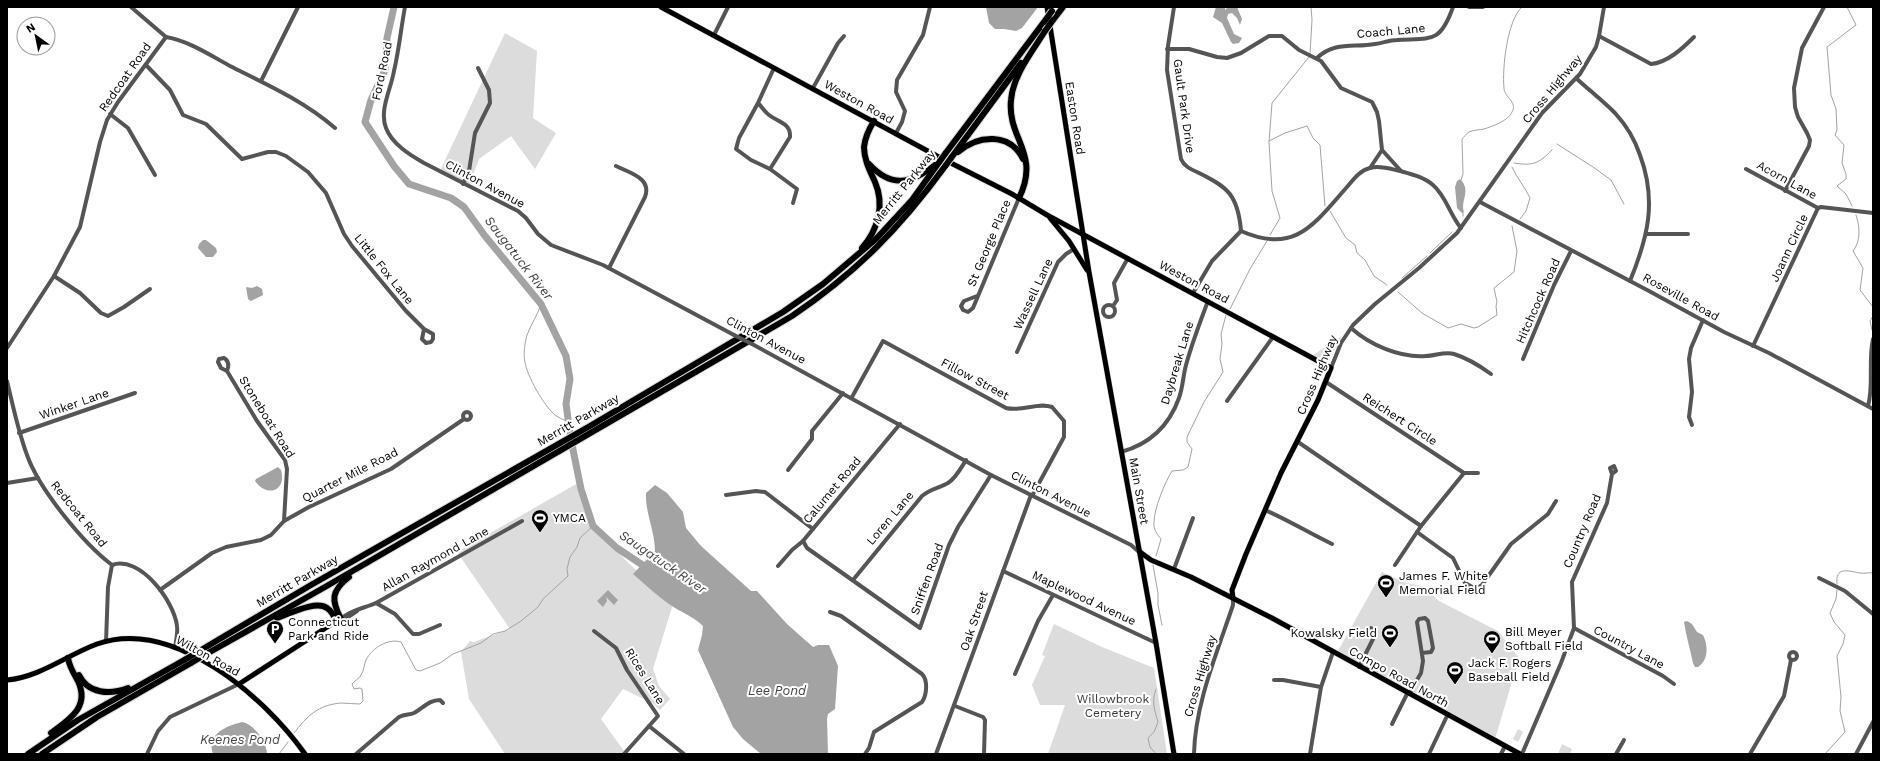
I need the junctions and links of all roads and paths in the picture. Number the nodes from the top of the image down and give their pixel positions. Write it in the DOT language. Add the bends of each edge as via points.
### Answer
graph roads {
  1 [pos="131,7"];
  2 [pos="298,7"];
  3 [pos="405,7"];
  4 [pos="661,7"];
  5 [pos="728,7"];
  6 [pos="930,7"];
  7 [pos="1063,7"];
  8 [pos="1174,7"];
  9 [pos="1453,7"];
  10 [pos="1469,7"];
  11 [pos="1483,7"];
  12 [pos="1604,7"];
  13 [pos="1824,7"];
  14 [pos="1051,8"];
  15 [pos="1045,31"];
  16 [pos="714,35"];
  17 [pos="844,36"];
  18 [pos="1599,36"];
  19 [pos="166,37"];
  20 [pos="1694,37"];
  21 [pos="1167,49"];
  22 [pos="1316,58"];
  23 [pos="146,65"];
  24 [pos="478,68"];
  25 [pos="774,68"];
  26 [pos="1577,78"];
  27 [pos="261,81"];
  28 [pos="813,88"];
  29 [pos="758,103"];
  30 [pos="110,114"];
  31 [pos="874,121"];
  32 [pos="335,128"];
  33 [pos="896,133"];
  34 [pos="392,138"];
  35 [pos="1382,150"];
  36 [pos="951,158"];
  37 [pos="940,161"];
  38 [pos="867,162"];
  39 [pos="616,166"];
  40 [pos="1370,168"];
  41 [pos="770,169"];
  42 [pos="1746,169"];
  43 [pos="1027,171"];
  44 [pos="1401,172"];
  45 [pos="155,175"];
  46 [pos="463,184"];
  47 [pos="1785,192"];
  48 [pos="1019,198"];
  49 [pos="1480,202"];
  50 [pos="793,203"];
  51 [pos="1818,208"];
  52 [pos="1873,213"];
  53 [pos="1047,215"];
  54 [pos="1461,228"];
  55 [pos="1241,231"];
  56 [pos="1083,233"];
  57 [pos="1646,234"];
  58 [pos="1688,234"];
  59 [pos="1074,249"];
  60 [pos="1571,251"];
  61 [pos="1128,258"];
  62 [pos="609,268"];
  63 [pos="1089,272"];
  64 [pos="54,276"];
  65 [pos="1630,281"];
  66 [pos="823,284"];
  67 [pos="150,289"];
  68 [pos="1193,293"];
  69 [pos="977,296"];
  70 [pos="1208,301"];
  71 [pos="1113,306"];
  72 [pos="1704,320"];
  73 [pos="1351,328"];
  74 [pos="424,329"];
  75 [pos="1273,337"];
  76 [pos="1873,339"];
  77 [pos="1753,346"];
  78 [pos="7,348"];
  79 [pos="1017,352"];
  80 [pos="1523,359"];
  81 [pos="1331,368"];
  82 [pos="227,371"];
  83 [pos="1491,374"];
  84 [pos="7,381"];
  85 [pos="1326,382"];
  86 [pos="135,393"];
  87 [pos="843,393"];
  88 [pos="852,397"];
  89 [pos="1227,401"];
  90 [pos="1868,406"];
  91 [pos="1873,409"];
  92 [pos="464,418"];
  93 [pos="900,424"];
  94 [pos="1692,425"];
  95 [pos="592,428"];
  96 [pos="19,433"];
  97 [pos="1298,442"];
  98 [pos="552,452"];
  99 [pos="1121,452"];
  100 [pos="966,460"];
  101 [pos="788,470"];
  102 [pos="1464,473"];
  103 [pos="1478,473"];
  104 [pos="991,474"];
  105 [pos="1612,474"];
  106 [pos="38,478"];
  107 [pos="7,483"];
  108 [pos="726,495"];
  109 [pos="1032,495"];
  110 [pos="1556,501"];
  111 [pos="1265,510"];
  112 [pos="1193,518"];
  113 [pos="284,521"];
  114 [pos="522,521"];
  115 [pos="1421,526"];
  116 [pos="813,529"];
  117 [pos="1417,532"];
  118 [pos="413,536"];
  119 [pos="803,542"];
  120 [pos="1332,544"];
  121 [pos="1140,552"];
  122 [pos="112,565"];
  123 [pos="1394,565"];
  124 [pos="778,566"];
  125 [pos="1174,569"];
  126 [pos="1003,570"];
  127 [pos="1819,578"];
  128 [pos="853,580"];
  129 [pos="160,590"];
  130 [pos="1053,595"];
  131 [pos="1233,598"];
  132 [pos="376,603"];
  133 [pos="830,612"];
  134 [pos="1873,614"];
  135 [pos="338,620"];
  136 [pos="440,626"];
  137 [pos="1371,628"];
  138 [pos="1574,628"];
  139 [pos="594,631"];
  140 [pos="244,633"];
  141 [pos="106,642"];
  142 [pos="1156,643"];
  143 [pos="175,647"];
  144 [pos="1333,652"];
  145 [pos="1422,653"];
  146 [pos="198,655"];
  147 [pos="68,658"];
  148 [pos="1791,660"];
  149 [pos="188,661"];
  150 [pos="1359,667"];
  151 [pos="162,673"];
  152 [pos="1015,674"];
  153 [pos="7,680"];
  154 [pos="1274,680"];
  155 [pos="239,684"];
  156 [pos="1674,684"];
  157 [pos="1321,687"];
  158 [pos="1408,694"];
  159 [pos="443,703"];
  160 [pos="955,706"];
  161 [pos="1447,716"];
  162 [pos="1873,722"];
  163 [pos="1392,724"];
  164 [pos="649,726"];
  165 [pos="1624,740"];
  166 [pos="1505,746"];
  167 [pos="24,754"];
  168 [pos="28,754"];
  169 [pos="42,754"];
  170 [pos="147,754"];
  171 [pos="305,754"];
  172 [pos="356,754"];
  173 [pos="624,754"];
  174 [pos="684,754"];
  175 [pos="865,754"];
  176 [pos="936,754"];
  177 [pos="984,754"];
  178 [pos="1174,754"];
  179 [pos="1194,754"];
  180 [pos="1310,754"];
  181 [pos="1429,754"];
  182 [pos="1501,754"];
  183 [pos="1521,754"];
  184 [pos="1616,754"];
  185 [pos="1750,754"];
  186 [pos="1856,754"];
  1 -- 19 [label="street"];
  2 -- 27 [label="street"];
  3 -- 34 [label="street, Ford Road" via="385,109 386,128"];
  4 -- 16 [label="main road, Weston Road"];
  5 -- 16 [label="street"];
  6 -- 33 [label="street" via="923,35 898,80 896,92 905,111"];
  7 -- 15 [label="highway, Merritt Parkway, bridge"];
  8 -- 21 [label="street"];
  9 -- 22 [label="street, Coach Lane" via="1446,25 1431,38 1342,46 1326,51"];
  10 -- 11 [label="street"];
  12 -- 18 [label="street, Cross Highway"];
  13 -- 47 [label="street" via="1802,48 1794,88 1795,107 1808,133 1809,146"];
  14 -- 37 [label="highway, Merritt Parkway, bridge" via="1044,22"];
  14 -- 56 [label="main road, Easton Road"];
  15 -- 36 [label="highway, Merritt Parkway"];
  15 -- 43 [label="highway" via="1016,79 1010,101"];
  16 -- 25 [label="main road, Weston Road"];
  17 -- 28 [label="street"];
  18 -- 20 [label="street" via="1651,64 1660,62 1683,48"];
  18 -- 26 [label="street, Cross Highway" via="1588,62"];
  19 -- 23 [label="street, Redcoat Road"];
  19 -- 27 [label="street, Redcoat Road" via="209,54"];
  21 -- 22 [label="street, Gault Park Drive" via="1189,49 1227,58 1277,34"];
  21 -- 55 [label="street, Gault Park Drive" via="1167,75 1181,160 1186,167 1229,191 1236,206"];
  22 -- 35 [label="street, Gault Park Drive" via="1340,87 1367,99 1374,105 1379,121"];
  23 -- 30 [label="street, Redcoat Road"];
  23 -- 74 [label="street, Little Fox Lane" via="170,90 183,115 206,124 242,159 276,152 308,172 326,193 348,241"];
  24 -- 46 [label="street" via="489,90 490,103 475,133 469,171"];
  25 -- 28 [label="main road, Weston Road"];
  25 -- 29 [label="street"];
  26 -- 49 [label="street, Cross Highway" via="1542,114"];
  26 -- 57 [label="street" via="1616,114 1636,145 1647,173 1650,192"];
  27 -- 32 [label="street, Redcoat Road" via="313,111"];
  28 -- 31 [label="main road, Weston Road"];
  29 -- 41 [label="street" via="768,115 787,126 790,133"];
  29 -- 41 [label="street" via="739,138 736,149"];
  30 -- 45 [label="street" via="128,128"];
  30 -- 64 [label="street, Redcoat Road" via="100,142 80,227"];
  31 -- 33 [label="main road, Weston Road"];
  31 -- 38 [label="highway" via="865,142"];
  33 -- 48 [label="main road, Weston Road"];
  34 -- 46 [label="street, Clinton Avenue" via="410,155"];
  35 -- 40 [label="street"];
  35 -- 44 [label="street"];
  36 -- 43 [label="highway" via="973,142 1000,140 1016,149"];
  36 -- 95 [label="highway, Merritt Parkway, bridge" via="910,212 879,246 818,298 774,327"];
  37 -- 38 [label="highway" via="918,176 899,181 880,175"];
  37 -- 66 [label="highway, Merritt Parkway" via="912,200 887,228"];
  38 -- 66 [label="highway" via="877,185 880,200 875,228 863,247"];
  39 -- 62 [label="street" via="640,178 646,184 647,191"];
  40 -- 44 [label="street"];
  40 -- 55 [label="street" via="1356,176 1311,226 1296,236 1279,240"];
  41 -- 50 [label="street" via="797,189"];
  42 -- 47 [label="street, Acorn Lane"];
  43 -- 48 [label="highway"];
  44 -- 54 [label="street" via="1425,180 1434,186"];
  46 -- 62 [label="street, Clinton Avenue" via="518,211 551,245"];
  47 -- 51 [label="street, Acorn Lane"];
  48 -- 53 [label="main road, Weston Road"];
  48 -- 69 [label="street, St George Place"];
  49 -- 54 [label="street, Cross Highway"];
  49 -- 60 [label="street, Roseville Road"];
  51 -- 52 [label="street, Joann Circle"];
  51 -- 77 [label="street, Joann Circle"];
  53 -- 56 [label="main road, Weston Road"];
  53 -- 59 [label="main road, Weston Road"];
  54 -- 73 [label="street, Cross Highway" via="1438,252"];
  55 -- 68 [label="street" via="1212,261"];
  56 -- 61 [label="main road, Weston Road"];
  56 -- 63 [label="main road, Main Street"];
  57 -- 58 [label="street"];
  57 -- 65 [label="street"];
  59 -- 63 [label="main road, Weston Road"];
  59 -- 79 [label="street, Wassell Lane" via="1058,262"];
  60 -- 65 [label="street, Roseville Road"];
  60 -- 80 [label="street, Hitchcock Road"];
  61 -- 68 [label="main road, Weston Road"];
  61 -- 71 [label="street" via="1114,283 1117,300"];
  62 -- 87 [label="street, Clinton Avenue, bridge"];
  63 -- 99 [label="main road, Main Street"];
  64 -- 67 [label="street" via="80,292 101,313 108,316"];
  64 -- 78 [label="street, Redcoat Road"];
  65 -- 72 [label="street, Roseville Road"];
  66 -- 95 [label="highway, Merritt Parkway" via="747,335"];
  68 -- 70 [label="main road, Weston Road"];
  70 -- 75 [label="main road, Weston Road"];
  70 -- 99 [label="street, Daybreak Lane" via="1186,365 1180,397 1172,415 1160,431 1146,442"];
  72 -- 77 [label="street, Roseville Road"];
  72 -- 94 [label="street" via="1689,358 1692,392 1689,417"];
  73 -- 81 [label="street, Cross Highway" via="1340,345"];
  73 -- 83 [label="street" via="1381,347 1415,356 1455,354"];
  75 -- 81 [label="main road, Weston Road"];
  75 -- 89 [label="street"];
  76 -- 90 [label="street"];
  77 -- 90 [label="street, Roseville Road"];
  81 -- 85 [label="main road, Cross Highway"];
  82 -- 113 [label="street, Stoneboat Road" via="257,421 285,460 287,469"];
  84 -- 96 [label="street, Redcoat Road"];
  85 -- 97 [label="main road, Cross Highway"];
  85 -- 102 [label="street, Reichert Circle"];
  86 -- 96 [label="street, Winker Lane"];
  87 -- 88 [label="street, Clinton Avenue"];
  87 -- 101 [label="street" via="812,431 812,439"];
  88 -- 93 [label="street, Clinton Avenue"];
  88 -- 109 [label="street, Fillow Street" via="883,341 1006,408 1042,405 1052,407 1064,421 1064,438"];
  90 -- 91 [label="street, Roseville Road"];
  92 -- 113 [label="street, Quarter Mile Road" via="391,468"];
  93 -- 100 [label="street, Clinton Avenue"];
  93 -- 116 [label="street, Calumet Road"];
  95 -- 98 [label="highway, Merritt Parkway"];
  96 -- 106 [label="street, Redcoat Road"];
  97 -- 111 [label="main road, Cross Highway"];
  97 -- 115 [label="street"];
  98 -- 118 [label="highway, Merritt Parkway"];
  98 -- 146 [label="highway, Merritt Parkway" via="311,585"];
  99 -- 121 [label="main road, Main Street"];
  100 -- 104 [label="street, Clinton Avenue"];
  100 -- 128 [label="street, Loren Lane" via="948,483 922,496"];
  102 -- 103 [label="street"];
  102 -- 115 [label="street"];
  104 -- 109 [label="street, Clinton Avenue"];
  104 -- 128 [label="street, Sniffen Road" via="954,536 920,628"];
  105 -- 138 [label="street, Country Road" via="1607,503 1572,582"];
  106 -- 107 [label="street"];
  106 -- 122 [label="street, Redcoat Road" via="86,541"];
  108 -- 116 [label="street" via="765,492"];
  109 -- 121 [label="street, Clinton Avenue"];
  109 -- 126 [label="street, Oak Street"];
  110 -- 117 [label="street" via="1548,514 1511,544 1476,590 1465,583 1453,558"];
  111 -- 120 [label="street"];
  111 -- 131 [label="main road, Cross Highway" via="1232,590"];
  112 -- 125 [label="street"];
  113 -- 129 [label="street" via="274,532 261,540 226,547 212,553"];
  114 -- 132 [label="street, Allan Raymond Lane"];
  115 -- 117 [label="street"];
  116 -- 119 [label="street, Calumet Road"];
  117 -- 123 [label="street"];
  118 -- 135 [label="highway" via="356,572 336,588 334,603"];
  118 -- 140 [label="highway, Merritt Parkway"];
  119 -- 124 [label="street, Calumet Road"];
  119 -- 128 [label="street, Sniffen Road" via="807,548"];
  121 -- 125 [label="main road, Compo Road North" via="1151,560"];
  121 -- 142 [label="main road, Main Street"];
  122 -- 129 [label="street" via="121,562 136,568"];
  122 -- 141 [label="street" via="108,587"];
  125 -- 131 [label="main road, Compo Road North"];
  126 -- 130 [label="street, Maplewood Avenue"];
  126 -- 160 [label="street, Oak Street"];
  127 -- 134 [label="street" via="1850,594"];
  129 -- 143 [label="street" via="177,625"];
  130 -- 142 [label="street, Maplewood Avenue"];
  130 -- 152 [label="street" via="1038,621"];
  131 -- 144 [label="main road, Compo Road North"];
  131 -- 179 [label="street, Cross Highway" via="1233,605 1198,713"];
  132 -- 135 [label="street, Allan Raymond Lane"];
  132 -- 136 [label="street" via="395,614 413,634"];
  133 -- 175 [label="street" via="841,616 922,674 925,679 925,697 922,702 874,732"];
  135 -- 140 [label="highway" via="328,608 321,605 313,606"];
  135 -- 155 [label="main road, Allan Raymond Lane"];
  137 -- 150 [label="street" via="1374,637"];
  138 -- 156 [label="street, Country Lane"];
  138 -- 183 [label="street, Country Road"];
  139 -- 164 [label="street, Rices Lane" via="616,648 627,670 656,712 657,718"];
  140 -- 146 [label="highway, Merritt Parkway"];
  141 -- 143 [label="main road, Wilton Road" via="122,638 141,639"];
  141 -- 147 [label="main road, Wilton Road"];
  142 -- 178 [label="main road, Main Street"];
  143 -- 155 [label="main road, Wilton Road"];
  144 -- 150 [label="main road, Compo Road North"];
  144 -- 157 [label="street"];
  145 -- 145 [label="street" via="1417,622 1425,618 1428,621 1433,648 1431,652"];
  145 -- 158 [label="street" via="1421,673"];
  146 -- 149 [label="highway, Merritt Parkway, bridge"];
  147 -- 151 [label="highway" via="86,685 103,692 112,693"];
  147 -- 153 [label="main road, Wilton Road" via="27,676"];
  147 -- 167 [label="highway" via="81,690 80,705 68,720"];
  148 -- 185 [label="street" via="1784,696"];
  149 -- 151 [label="highway, Merritt Parkway"];
  149 -- 169 [label="highway, Merritt Parkway"];
  150 -- 158 [label="main road, Compo Road North"];
  151 -- 168 [label="highway, Merritt Parkway" via="78,720"];
  154 -- 157 [label="street"];
  155 -- 170 [label="street" via="170,717 158,731"];
  155 -- 171 [label="main road, Wilton Road" via="266,707"];
  157 -- 180 [label="street"];
  158 -- 161 [label="main road, Compo Road North"];
  158 -- 163 [label="street"];
  159 -- 172 [label="street" via="440,700 431,701 415,712 399,717"];
  160 -- 176 [label="street, Oak Street"];
  160 -- 177 [label="street" via="985,720"];
  161 -- 166 [label="main road, Compo Road North"];
  161 -- 181 [label="street"];
  162 -- 186 [label="street"];
  164 -- 173 [label="street, Rices Lane"];
  164 -- 174 [label="street"];
  165 -- 184 [label="street"];
  166 -- 182 [label="street"];
  166 -- 183 [label="main road, Compo Road North"];
}
